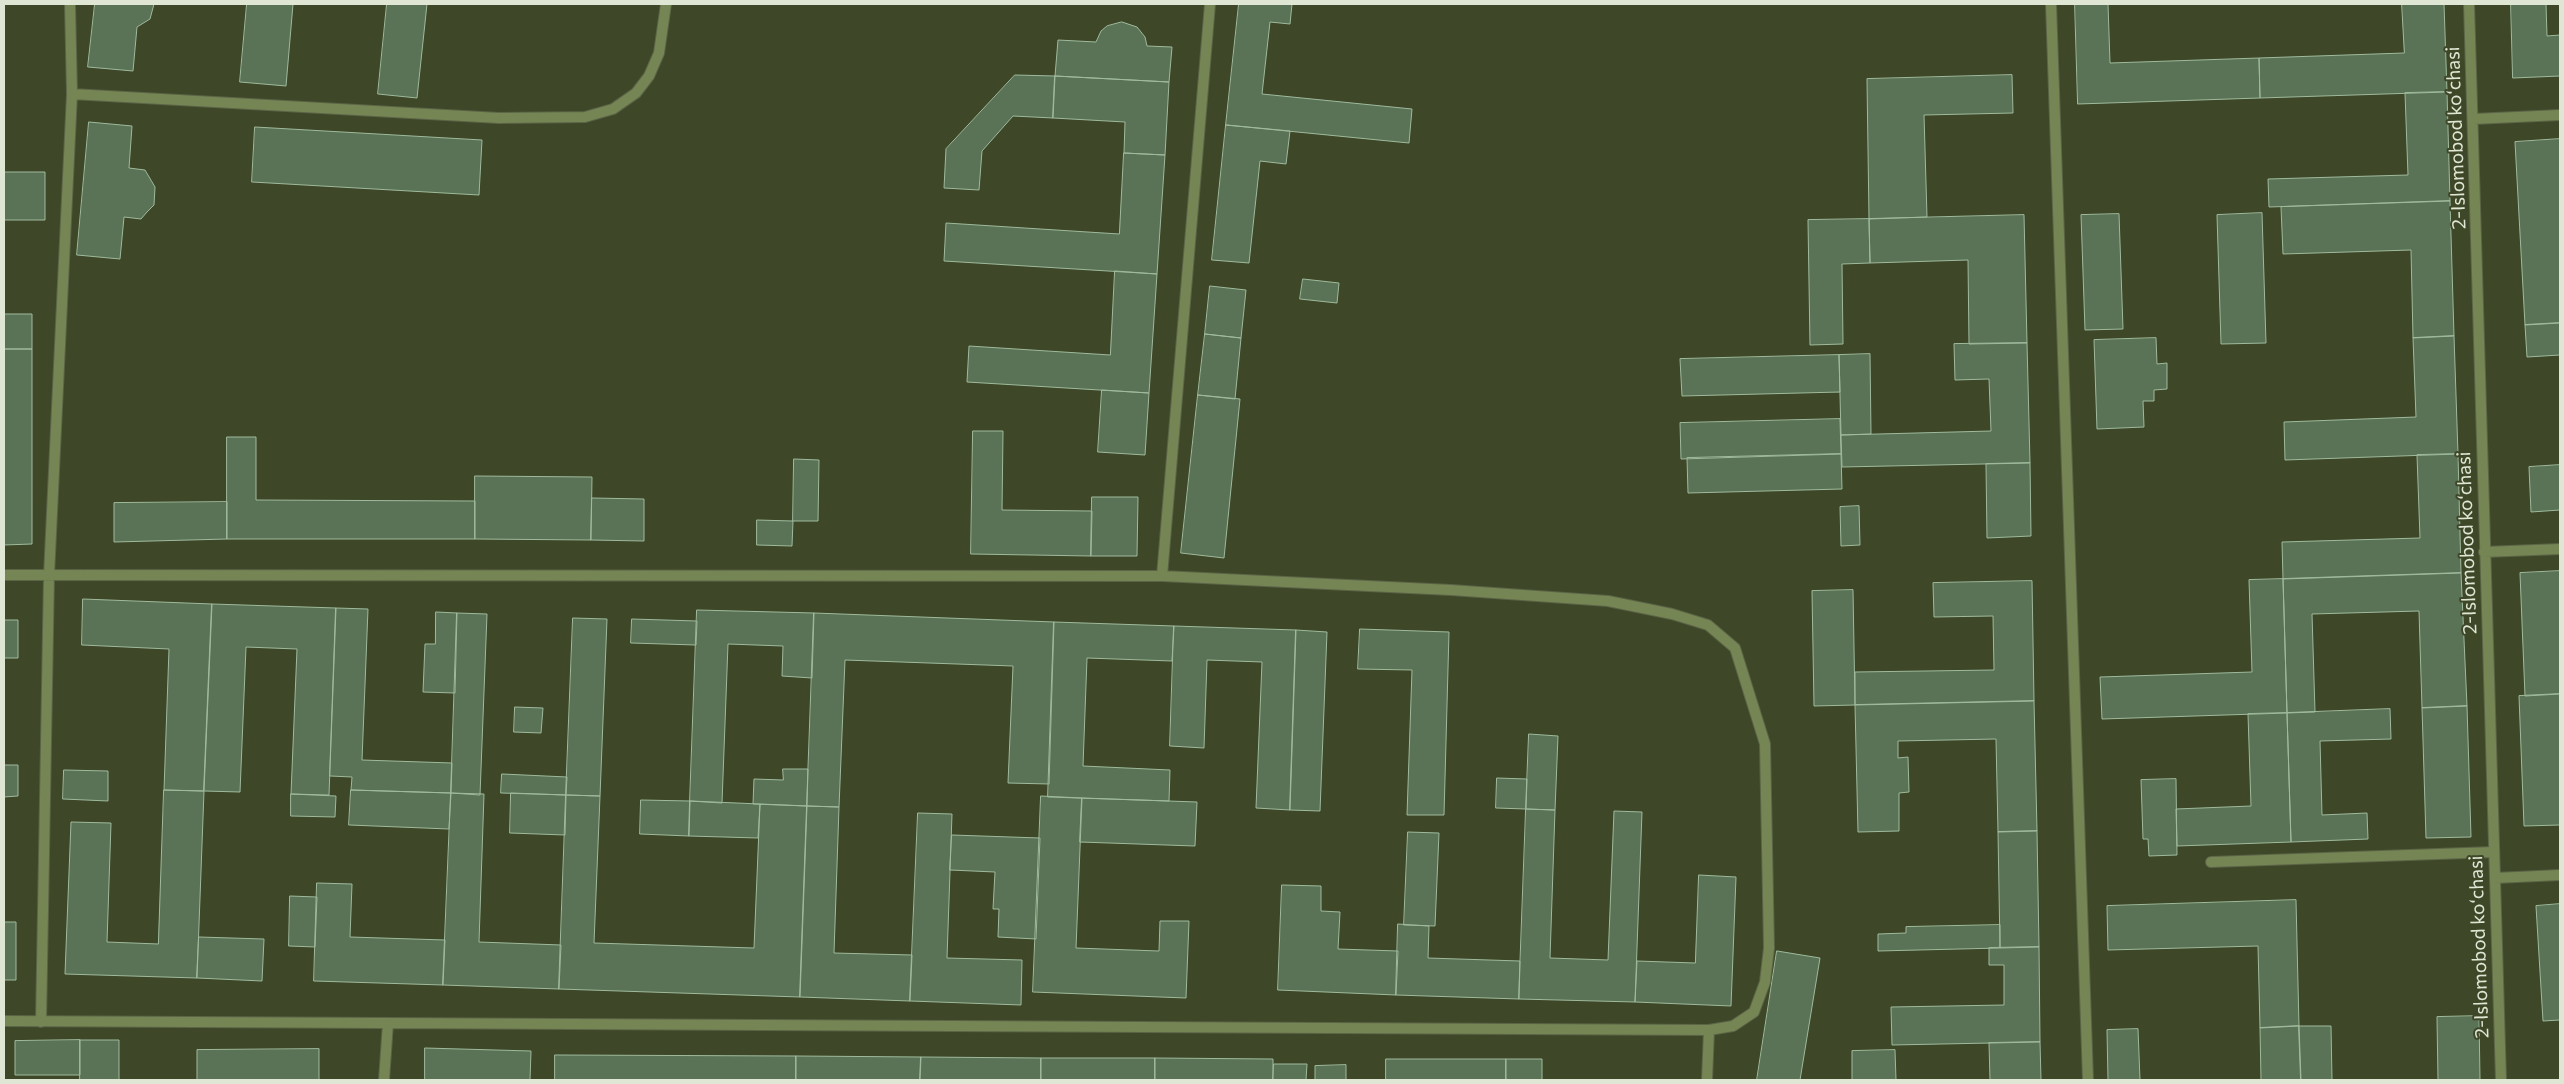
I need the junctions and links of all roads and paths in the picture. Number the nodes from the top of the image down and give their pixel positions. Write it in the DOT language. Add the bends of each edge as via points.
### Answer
graph roads {
  1 [pos="70,4"];
  2 [pos="666,4"];
  3 [pos="1210,4"];
  4 [pos="2051,4"];
  5 [pos="2469,4"];
  6 [pos="72,94"];
  7 [pos="2560,115"];
  8 [pos="2473,120"];
  9 [pos="2560,549"];
  10 [pos="2484,552"];
  11 [pos="4,575"];
  12 [pos="49,575"];
  13 [pos="1162,576"];
  14 [pos="2494,852"];
  15 [pos="2211,862"];
  16 [pos="2560,875"];
  17 [pos="2495,878"];
  18 [pos="4,1021"];
  19 [pos="41,1022"];
  20 [pos="388,1024"];
  21 [pos="1709,1030"];
  22 [pos="384,1080"];
  23 [pos="1707,1080"];
  24 [pos="2088,1080"];
  25 [pos="2501,1080"];
  1 -- 6 [label="street"];
  2 -- 6 [label="street" via="659,53 649,76 636,93 613,109 586,117 499,118"];
  3 -- 13 [label="street"];
  4 -- 24 [label="street"];
  5 -- 8 [label="street, 2-Islomobod koʻchasi"];
  6 -- 12 [label="street"];
  7 -- 8 [label="street"];
  8 -- 10 [label="street, 2-Islomobod koʻchasi"];
  9 -- 10 [label="street"];
  10 -- 14 [label="street, 2-Islomobod koʻchasi"];
  11 -- 12 [label="street"];
  12 -- 13 [label="street"];
  12 -- 19 [label="street"];
  13 -- 21 [label="street" via="1608,601 1708,625 1735,648 1765,744 1769,948 1766,982 1754,1012 1733,1026"];
  14 -- 15 [label="street"];
  14 -- 17 [label="street, 2-Islomobod koʻchasi"];
  16 -- 17 [label="street"];
  17 -- 25 [label="street, 2-Islomobod koʻchasi"];
  18 -- 19 [label="street"];
  19 -- 20 [label="street"];
  20 -- 21 [label="street"];
  20 -- 22 [label="street"];
  21 -- 23 [label="street"];
}
